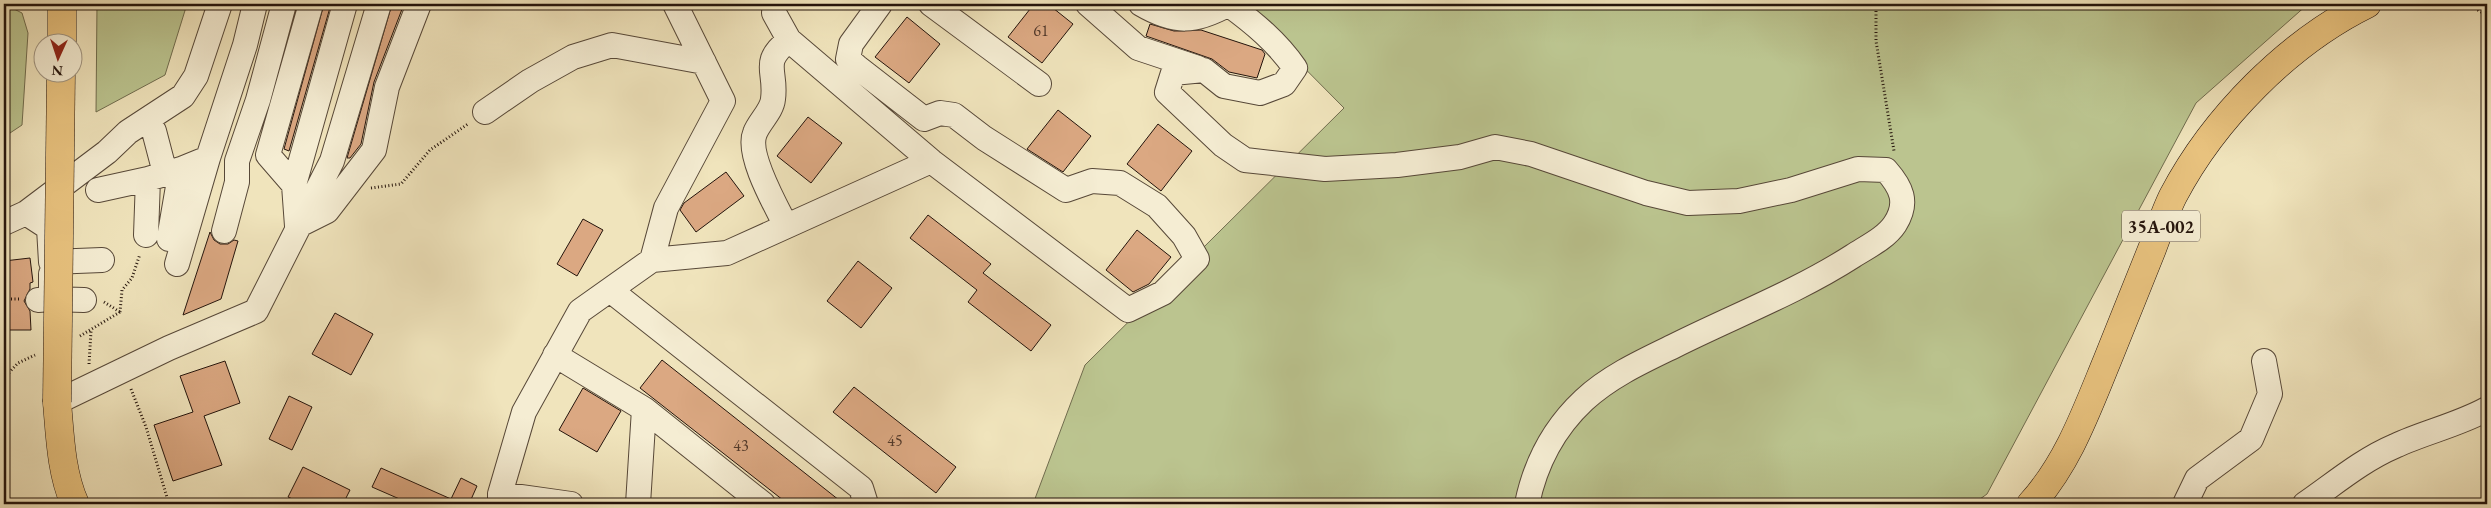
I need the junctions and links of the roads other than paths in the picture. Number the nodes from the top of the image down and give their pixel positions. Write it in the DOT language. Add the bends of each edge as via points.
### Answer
graph roads {
  1 [pos="62,4"];
  2 [pos="220,4"];
  3 [pos="255,4"];
  4 [pos="284,4"];
  5 [pos="311,4"];
  6 [pos="345,4"];
  7 [pos="379,4"];
  8 [pos="419,4"];
  9 [pos="675,4"];
  10 [pos="775,4"];
  11 [pos="880,4"];
  12 [pos="931,4"];
  13 [pos="1088,4"];
  14 [pos="1141,4"];
  15 [pos="1229,4"];
  16 [pos="2367,4"];
  17 [pos="62,32"];
  18 [pos="789,40"];
  19 [pos="704,62"];
  20 [pos="1204,70"];
  21 [pos="61,82"];
  22 [pos="1039,84"];
  23 [pos="485,112"];
  24 [pos="154,131"];
  25 [pos="208,158"];
  26 [pos="931,161"];
  27 [pos="165,174"];
  28 [pos="294,185"];
  29 [pos="98,190"];
  30 [pos="26,213"];
  31 [pos="4,223"];
  32 [pos="297,226"];
  33 [pos="786,226"];
  34 [pos="224,231"];
  35 [pos="102,260"];
  36 [pos="652,260"];
  37 [pos="51,262"];
  38 [pos="177,264"];
  39 [pos="610,290"];
  40 [pos="84,300"];
  41 [pos="555,355"];
  42 [pos="2264,361"];
  43 [pos="57,402"];
  44 [pos="644,408"];
  45 [pos="2487,409"];
  46 [pos="500,499"];
  47 [pos="75,504"];
  48 [pos="571,504"];
  49 [pos="638,504"];
  50 [pos="763,504"];
  51 [pos="866,504"];
  52 [pos="1527,504"];
  53 [pos="2031,504"];
  54 [pos="2185,504"];
  55 [pos="2305,504"];
  1 -- 17 [label="main road"];
  2 -- 30 [label="street" via="196,76 183,96 140,123"];
  3 -- 25 [label="street"];
  4 -- 34 [label="street" via="258,100 237,161 237,182"];
  5 -- 28 [label="street" via="268,155"];
  6 -- 28 [label="street"];
  7 -- 32 [label="street" via="332,161"];
  8 -- 32 [label="street" via="387,87 374,150 327,211"];
  9 -- 19 [label="street"];
  10 -- 18 [label="street" via="774,13"];
  11 -- 26 [label="street" via="851,44 848,59 857,67 924,119 940,113 954,114 984,138 1066,190 1092,181 1120,182 1157,206 1184,236 1198,259 1163,293 1128,310"];
  12 -- 22 [label="street"];
  13 -- 20 [label="street" via="1138,48"];
  14 -- 15 [label="street" via="1177,20 1209,15"];
  15 -- 20 [label="street" via="1261,29 1295,68 1284,84 1260,93 1224,86"];
  16 -- 53 [label="main road, 35А-002" via="2313,37 2278,67 2235,106 2204,144 2173,197 2076,436 2056,474"];
  18 -- 26 [label="street"];
  18 -- 33 [label="street" via="771,61 774,100 754,134 758,170"];
  19 -- 23 [label="street" via="612,46 573,57"];
  19 -- 36 [label="street" via="723,101 666,208"];
  20 -- 52 [label="street" via="1173,73 1167,92 1223,145 1244,160 1325,169 1460,157 1495,147 1531,154 1646,193 1688,203 1739,201 1792,190 1858,168 1886,170 1900,186 1902,205 1895,224 1876,242 1833,269 1626,369 1585,400 1558,428 1531,484"];
  21 -- 43 [label="main road, bridge"];
  24 -- 27 [label="street"];
  25 -- 27 [label="street"];
  25 -- 38 [label="street"];
  26 -- 33 [label="street"];
  27 -- 27 [label="street" via="151,243"];
  27 -- 29 [label="street"];
  28 -- 32 [label="street"];
  30 -- 31 [label="street"];
  30 -- 37 [label="street" via="49,228"];
  32 -- 43 [label="street" via="256,311"];
  33 -- 36 [label="street" via="727,253"];
  35 -- 37 [label="street"];
  36 -- 39 [label="street"];
  37 -- 40 [label="street" via="44,300"];
  39 -- 41 [label="street" via="580,311"];
  39 -- 51 [label="street" via="862,488"];
  41 -- 44 [label="street"];
  41 -- 46 [label="street" via="524,412"];
  42 -- 54 [label="street" via="2270,394 2252,439 2197,479"];
  43 -- 47 [label="main road" via="60,440"];
  44 -- 49 [label="street"];
  44 -- 50 [label="street"];
  45 -- 55 [label="street" via="2472,418 2395,446 2363,463"];
  46 -- 48 [label="street"];
}
